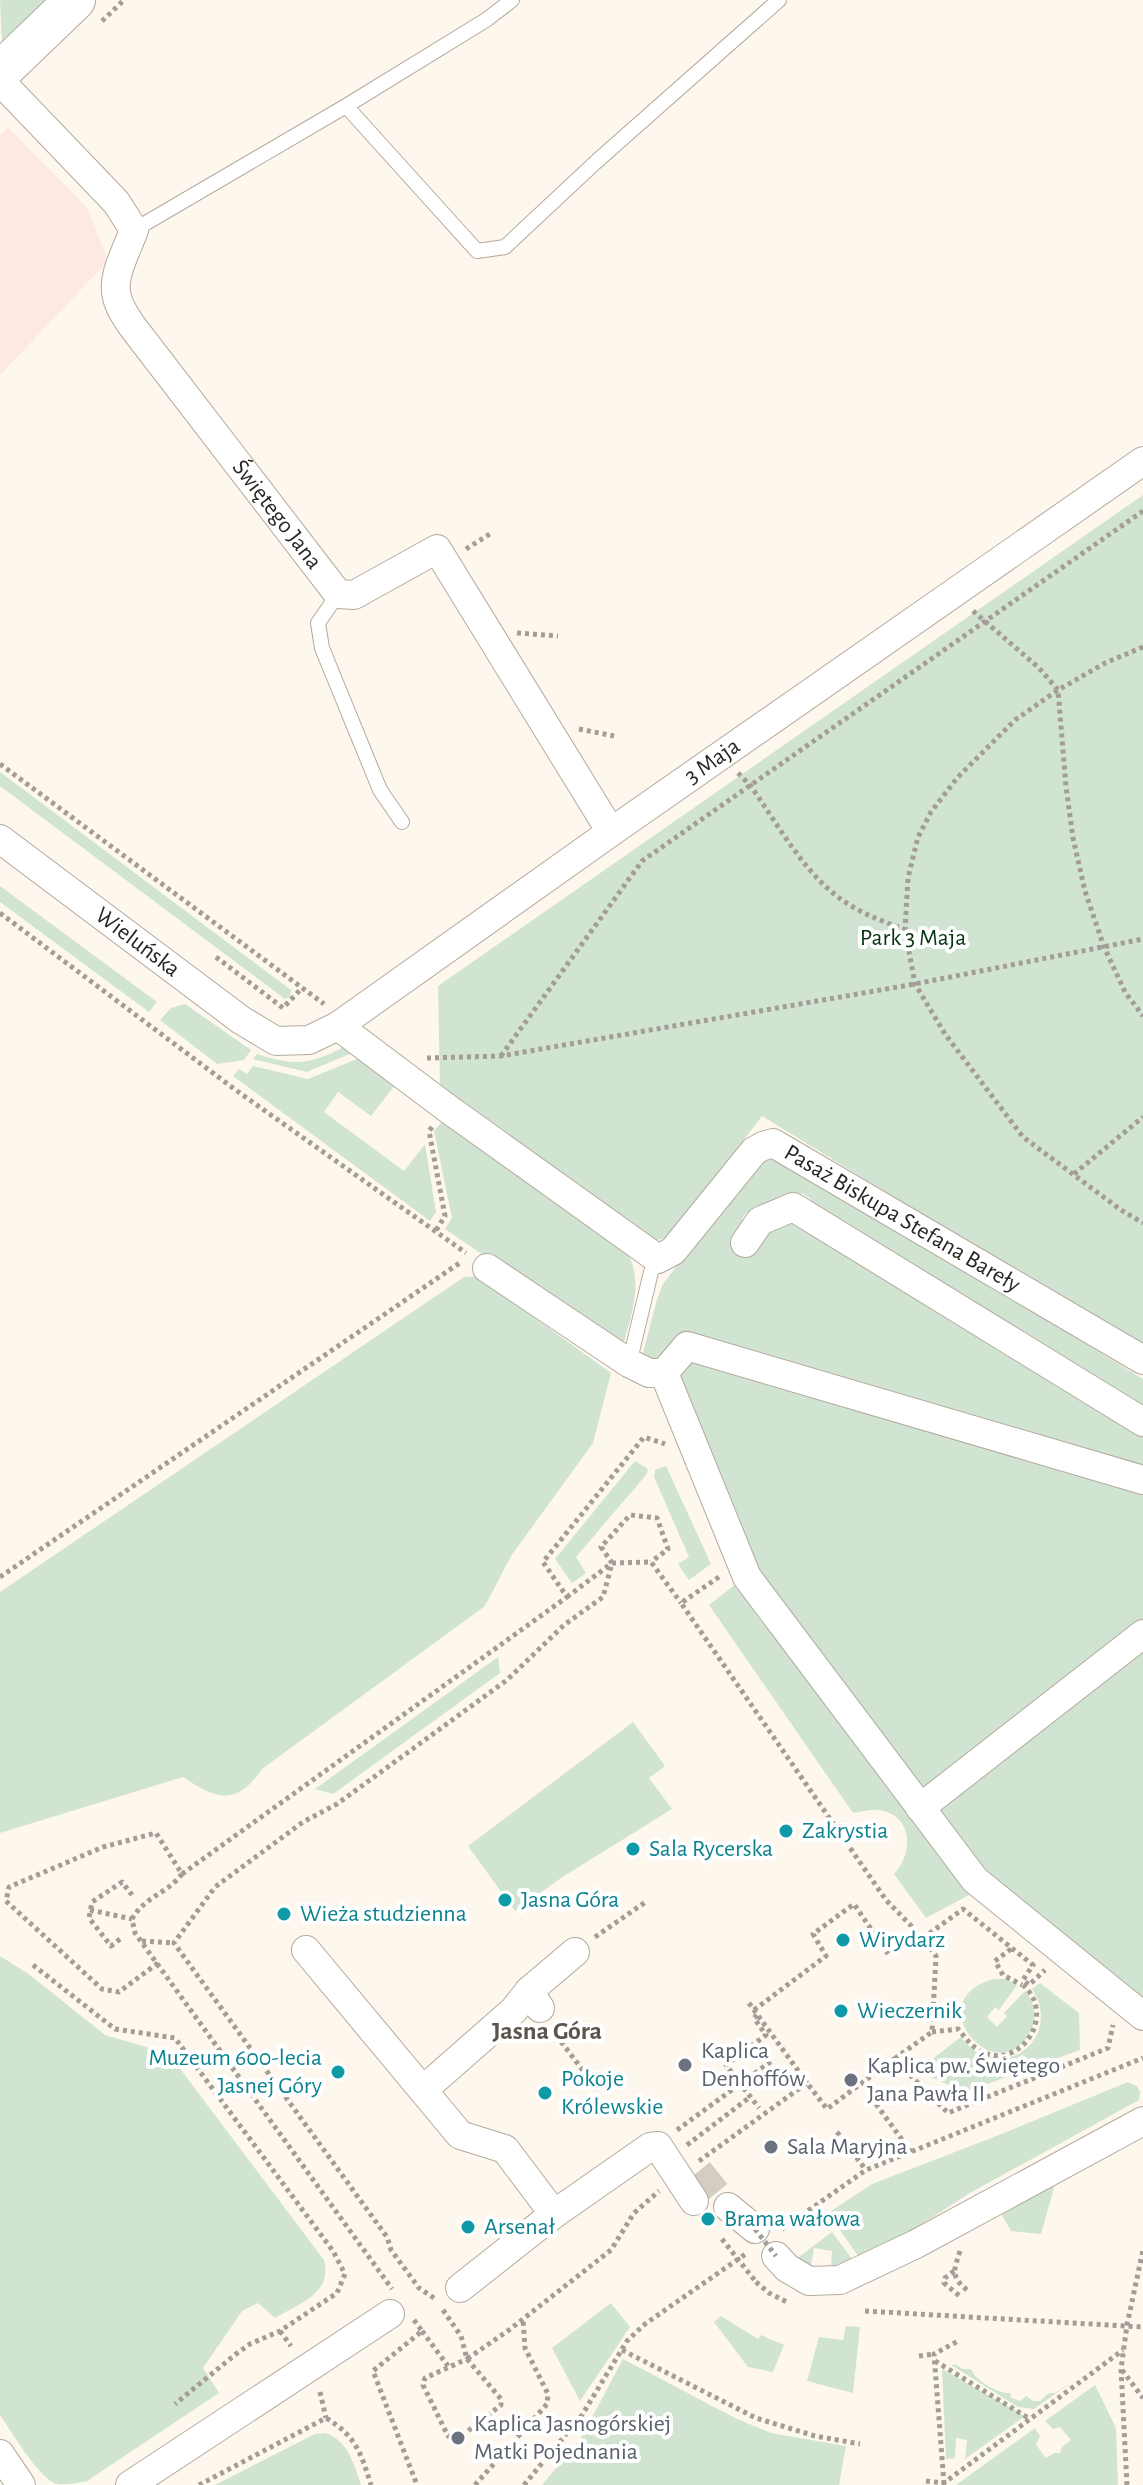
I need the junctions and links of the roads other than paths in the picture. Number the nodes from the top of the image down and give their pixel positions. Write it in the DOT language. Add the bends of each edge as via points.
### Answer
graph roads {
  1 [pos="75,0"];
  2 [pos="512,0"];
  3 [pos="779,0"];
  4 [pos="0,72"];
  5 [pos="0,81"];
  6 [pos="346,106"];
  7 [pos="134,230"];
  8 [pos="1143,461"];
  9 [pos="338,594"];
  10 [pos="402,822"];
  11 [pos="611,832"];
  12 [pos="0,839"];
  13 [pos="338,1026"];
  14 [pos="276,1041"];
  15 [pos="745,1243"];
  16 [pos="658,1259"];
  17 [pos="477,1261"];
  18 [pos="1143,1360"];
  19 [pos="627,1370"];
  20 [pos="664,1373"];
  21 [pos="1143,1422"];
  22 [pos="1143,1480"];
  23 [pos="1143,1634"];
  24 [pos="920,1808"];
  25 [pos="581,1947"];
  26 [pos="306,1950"];
  27 [pos="1143,2016"];
  28 [pos="423,2090"];
  29 [pos="1143,2121"];
  30 [pos="694,2201"];
  31 [pos="728,2207"];
  32 [pos="554,2214"];
  33 [pos="755,2229"];
  34 [pos="776,2256"];
  35 [pos="460,2288"];
  36 [pos="398,2307"];
  37 [pos="0,2454"];
  38 [pos="21,2485"];
  39 [pos="130,2485"];
  1 -- 4 [label="street"];
  2 -- 6 [label="lane"];
  3 -- 6 [label="lane" via="505,247 477,251"];
  5 -- 7 [label="street" via="116,202"];
  6 -- 7 [label="lane"];
  7 -- 9 [label="street, Świętego Jana" via="116,285 124,313"];
  8 -- 11 [label="street, 3 Maja"];
  9 -- 10 [label="lane" via="318,623 322,648 380,790"];
  9 -- 11 [label="street, Świętego Jana" via="354,595 437,549"];
  11 -- 13 [label="street, 3 Maja"];
  12 -- 14 [label="street, Wieluńska"];
  13 -- 14 [label="street, 3 Maja" via="309,1040"];
  13 -- 16 [label="street"];
  15 -- 21 [label="street" via="760,1221 793,1207"];
  16 -- 18 [label="street, Pasaż Biskupa Stefana Bareły" via="673,1251 754,1151 773,1143"];
  16 -- 19 [label="lane"];
  17 -- 19 [label="street"];
  19 -- 20 [label="street"];
  20 -- 22 [label="street" via="687,1346"];
  20 -- 24 [label="street" via="747,1577"];
  23 -- 24 [label="street"];
  24 -- 27 [label="street" via="975,1880"];
  25 -- 28 [label="street" via="539,2006 514,2010"];
  26 -- 28 [label="street"];
  28 -- 32 [label="street" via="460,2135 505,2149"];
  29 -- 34 [label="street" via="840,2280 809,2281"];
  30 -- 32 [label="street" via="658,2146"];
  31 -- 33 [label="street"];
  32 -- 35 [label="street"];
  36 -- 39 [label="street"];
  37 -- 38 [label="street"];
}
